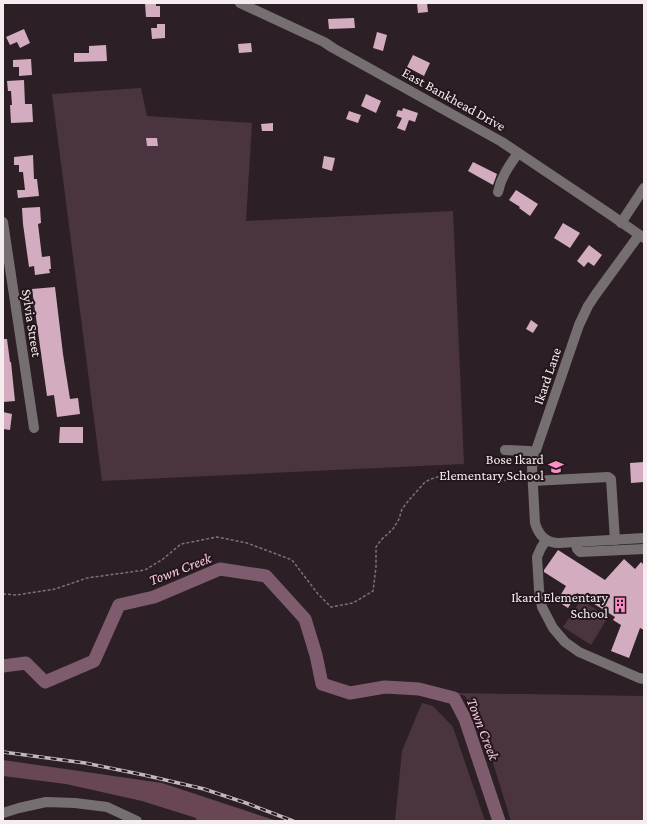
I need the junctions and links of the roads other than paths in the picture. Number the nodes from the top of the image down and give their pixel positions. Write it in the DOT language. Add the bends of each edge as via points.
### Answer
graph roads {
  1 [pos="240,3"];
  2 [pos="518,153"];
  3 [pos="644,188"];
  4 [pos="498,192"];
  5 [pos="3,222"];
  6 [pos="621,223"];
  7 [pos="641,237"];
  8 [pos="34,428"];
  9 [pos="505,450"];
  10 [pos="535,453"];
  11 [pos="533,481"];
  12 [pos="644,538"];
  13 [pos="546,540"];
  14 [pos="615,540"];
  15 [pos="576,542"];
  16 [pos="644,549"];
  17 [pos="644,679"];
  18 [pos="3,813"];
  19 [pos="137,821"];
  1 -- 2 [label="street, East Bankhead Drive" via="324,42"];
  2 -- 4 [label="street" via="504,172"];
  2 -- 6 [label="street, East Bankhead Drive"];
  3 -- 6 [label="street"];
  5 -- 8 [label="street, Sylvia Street"];
  6 -- 7 [label="street, East Bankhead Drive"];
  7 -- 10 [label="street, Ikard Lane" via="588,306 579,325"];
  9 -- 10 [label="street"];
  10 -- 11 [label="street, Ikard Lane"];
  11 -- 13 [label="street, Ikard Lane" via="535,523 537,530"];
  11 -- 14 [label="street" via="608,477 611,479"];
  12 -- 14 [label="street"];
  13 -- 15 [label="street" via="552,543"];
  13 -- 17 [label="street" via="537,557 539,590 542,607 553,628 565,642 579,652"];
  14 -- 15 [label="street"];
  15 -- 16 [label="street" via="580,552"];
  18 -- 19 [label="street" via="46,802 75,803 106,807"];
}
